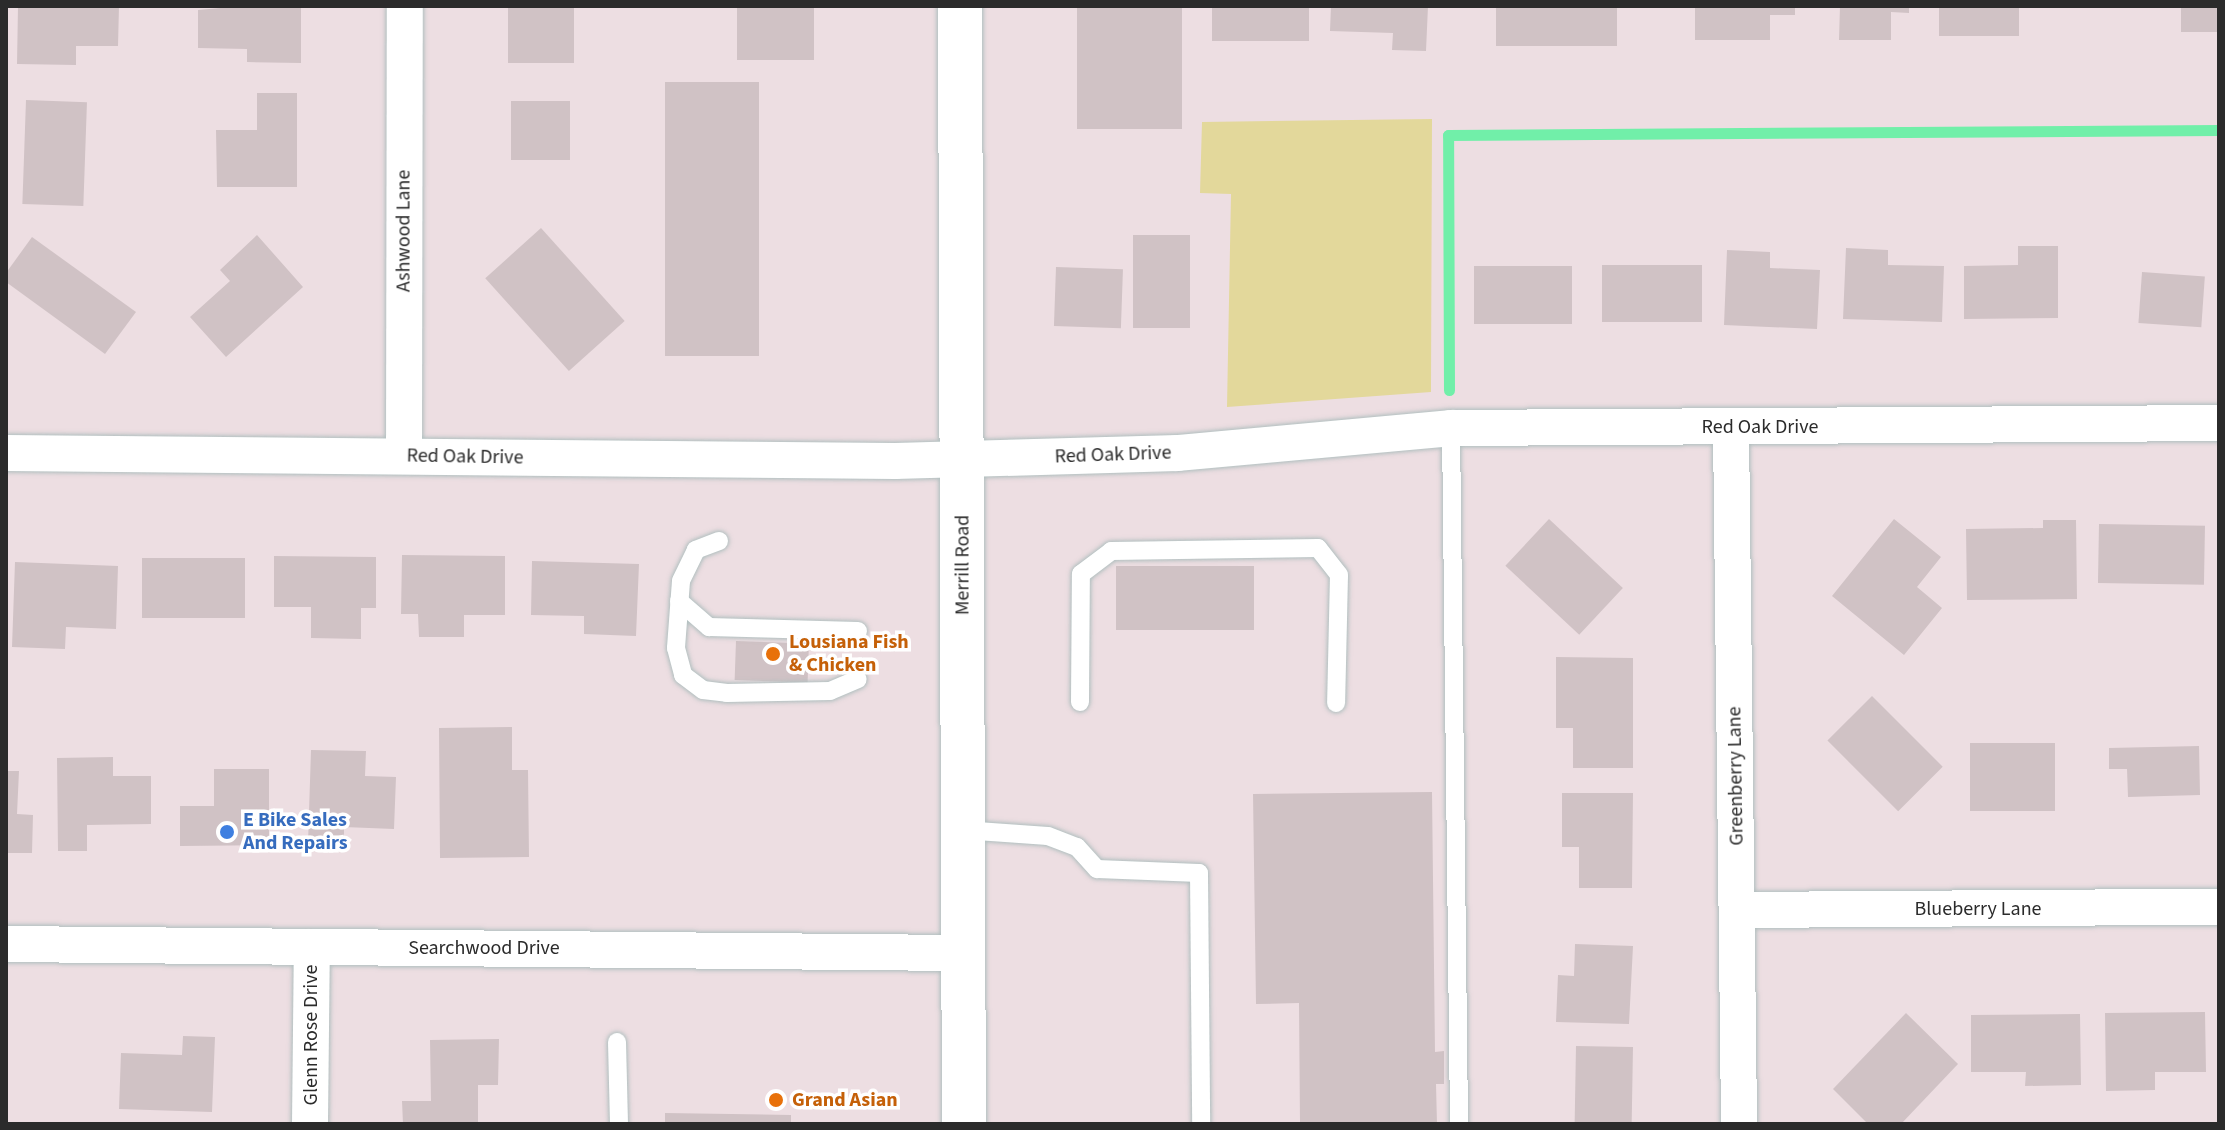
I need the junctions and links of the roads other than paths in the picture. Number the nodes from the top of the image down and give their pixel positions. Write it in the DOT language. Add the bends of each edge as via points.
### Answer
graph roads {
  1 [pos="405,6"];
  2 [pos="960,6"];
  3 [pos="2219,423"];
  4 [pos="1731,427"];
  5 [pos="1451,428"];
  6 [pos="6,453"];
  7 [pos="404,456"];
  8 [pos="963,460"];
  9 [pos="719,541"];
  10 [pos="679,601"];
  11 [pos="858,631"];
  12 [pos="858,679"];
  13 [pos="1080,702"];
  14 [pos="1336,703"];
  15 [pos="963,830"];
  16 [pos="2219,907"];
  17 [pos="1738,910"];
  18 [pos="6,944"];
  19 [pos="312,947"];
  20 [pos="963,953"];
  21 [pos="617,1042"];
  22 [pos="310,1124"];
  23 [pos="619,1124"];
  24 [pos="964,1124"];
  25 [pos="1201,1124"];
  26 [pos="1459,1124"];
  27 [pos="1739,1124"];
  1 -- 7 [label="street, Ashwood Lane"];
  2 -- 8 [label="main road, Merrill Road"];
  3 -- 4 [label="street, Red Oak Drive"];
  4 -- 5 [label="street, Red Oak Drive"];
  4 -- 17 [label="street, Greenberry Lane"];
  5 -- 8 [label="street, Red Oak Drive" via="1178,453"];
  5 -- 26 [label="lane"];
  6 -- 7 [label="street, Red Oak Drive"];
  7 -- 8 [label="street, Red Oak Drive"];
  8 -- 15 [label="main road, Merrill Road"];
  9 -- 10 [label="lane" via="696,550 681,581"];
  10 -- 11 [label="lane" via="709,627"];
  10 -- 12 [label="lane" via="676,648 683,675 703,690 830,691"];
  13 -- 14 [label="lane" via="1081,574 1111,551 1318,548 1339,575"];
  15 -- 20 [label="main road, Merrill Road"];
  15 -- 25 [label="lane" via="1048,836 1077,847 1097,869 1199,873"];
  16 -- 17 [label="street, Blueberry Lane"];
  17 -- 27 [label="street, Greenberry Lane"];
  18 -- 19 [label="street, Searchwood Drive"];
  19 -- 20 [label="street, Searchwood Drive"];
  19 -- 22 [label="street, Glenn Rose Drive"];
  20 -- 24 [label="main road, Merrill Road"];
  21 -- 23 [label="lane"];
}
